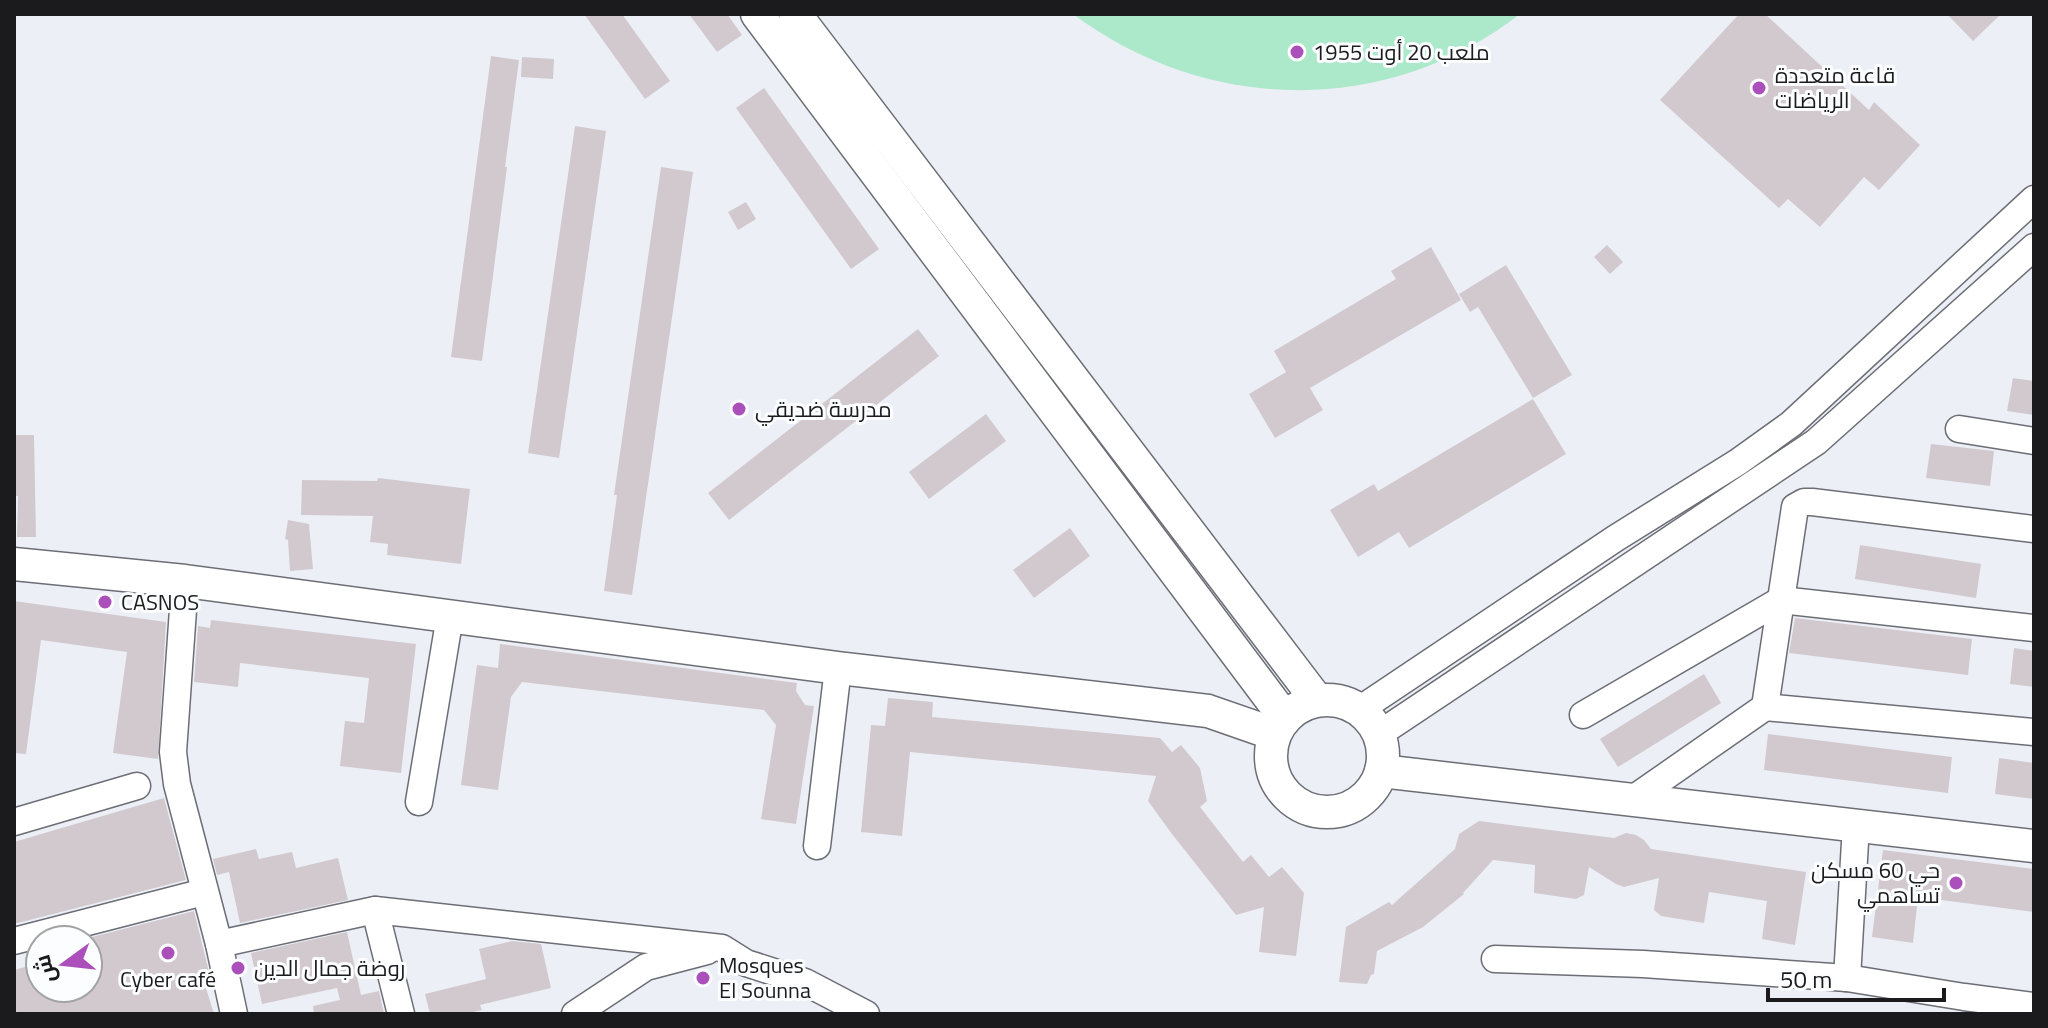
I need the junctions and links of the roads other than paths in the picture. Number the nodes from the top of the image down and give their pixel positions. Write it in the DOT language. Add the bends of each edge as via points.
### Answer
graph roads {
  1 [pos="757,14"];
  2 [pos="795,14"];
  3 [pos="2034,199"];
  4 [pos="2034,247"];
  5 [pos="1959,429"];
  6 [pos="2034,441"];
  7 [pos="2034,529"];
  8 [pos="14,564"];
  9 [pos="185,581"];
  10 [pos="1781,600"];
  11 [pos="450,616"];
  12 [pos="2034,628"];
  13 [pos="838,668"];
  14 [pos="1317,700"];
  15 [pos="1765,707"];
  16 [pos="1583,715"];
  17 [pos="1369,722"];
  18 [pos="1280,726"];
  19 [pos="2034,732"];
  20 [pos="1381,771"];
  21 [pos="137,786"];
  22 [pos="1633,799"];
  23 [pos="419,802"];
  24 [pos="14,822"];
  25 [pos="1856,825"];
  26 [pos="817,846"];
  27 [pos="2034,846"];
  28 [pos="204,892"];
  29 [pos="375,910"];
  30 [pos="14,941"];
  31 [pos="219,944"];
  32 [pos="722,948"];
  33 [pos="1495,959"];
  34 [pos="1847,978"];
  35 [pos="2034,1006"];
  36 [pos="234,1014"];
  37 [pos="401,1014"];
  38 [pos="575,1014"];
  39 [pos="866,1014"];
  1 -- 18 [label="street"];
  2 -- 14 [label="street"];
  3 -- 17 [label="street" via="1791,424 1616,538"];
  4 -- 17 [label="street" via="1816,442"];
  5 -- 6 [label="street"];
  7 -- 10 [label="street" via="1804,502 1795,507"];
  8 -- 9 [label="street"];
  9 -- 11 [label="street"];
  9 -- 28 [label="street" via="173,752"];
  10 -- 12 [label="street"];
  10 -- 15 [label="street"];
  10 -- 16 [label="street"];
  11 -- 13 [label="street"];
  11 -- 23 [label="street"];
  13 -- 18 [label="street" via="1208,711"];
  13 -- 26 [label="street"];
  14 -- 17 [label="street" via="1346,703"];
  14 -- 18 [label="street" via="1299,706"];
  15 -- 19 [label="street"];
  15 -- 22 [label="street"];
  17 -- 20 [label="street" via="1383,752"];
  18 -- 20 [label="street" via="1270,752 1272,770 1292,801 1308,810 1345,810 1374,788"];
  20 -- 22 [label="street"];
  21 -- 24 [label="street"];
  22 -- 25 [label="street"];
  25 -- 27 [label="street"];
  25 -- 34 [label="street"];
  28 -- 30 [label="street"];
  28 -- 31 [label="street"];
  29 -- 31 [label="street"];
  29 -- 32 [label="street"];
  29 -- 37 [label="street"];
  31 -- 36 [label="street"];
  32 -- 38 [label="street" via="646,967"];
  32 -- 39 [label="street"];
  33 -- 34 [label="street"];
  34 -- 35 [label="street"];
}
